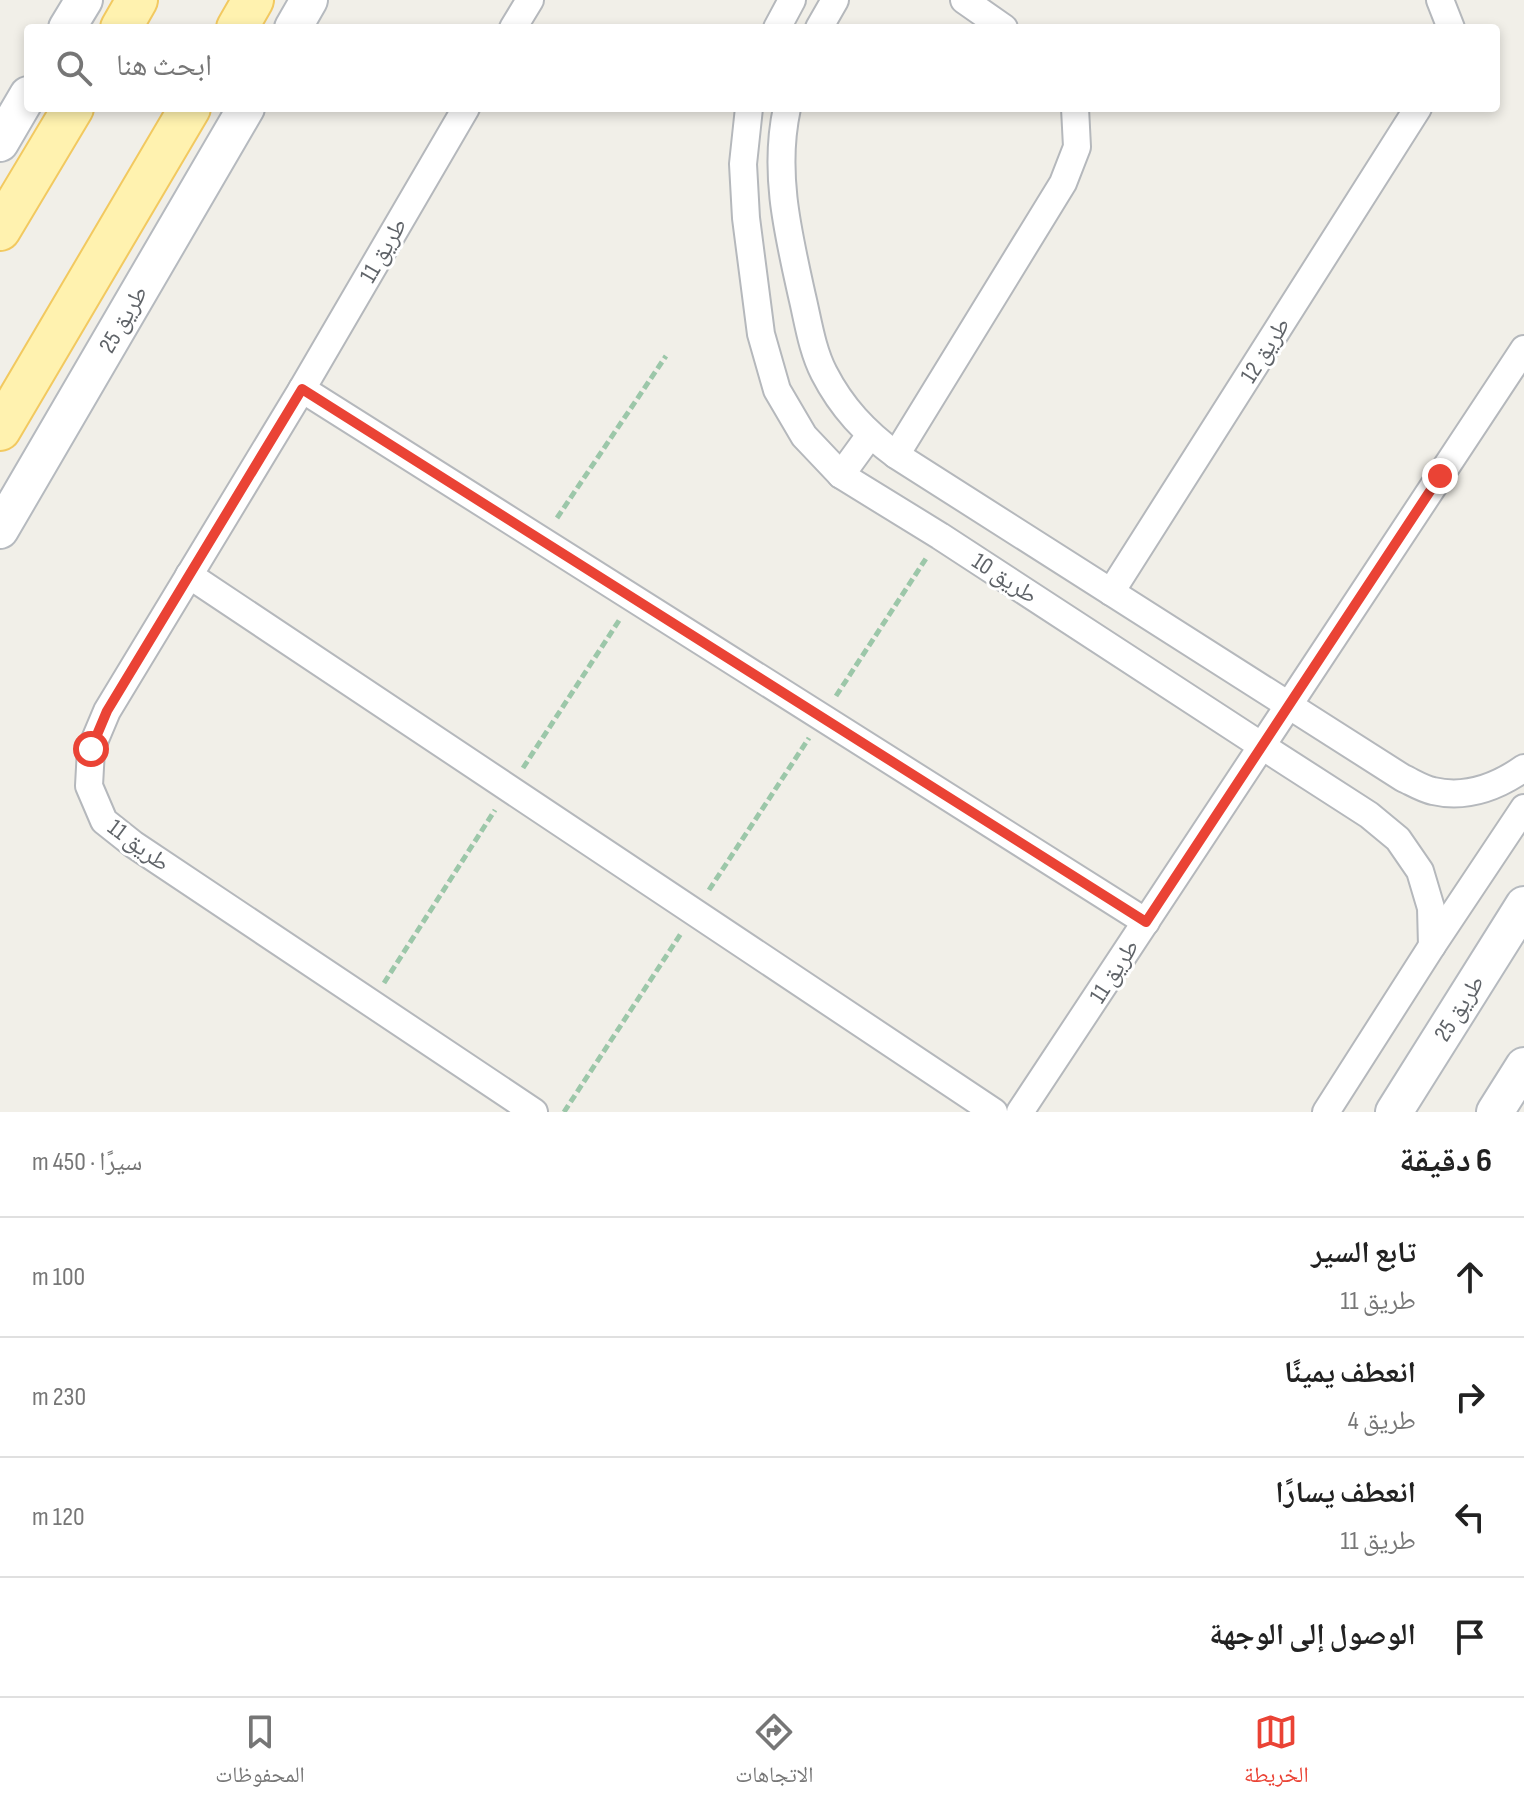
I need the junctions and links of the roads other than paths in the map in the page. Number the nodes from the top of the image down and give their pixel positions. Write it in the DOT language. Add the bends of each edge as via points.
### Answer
graph roads {
  1 [pos="84,0"];
  2 [pos="137,0"];
  3 [pos="253,0"];
  4 [pos="309,0"];
  5 [pos="530,0"];
  6 [pos="792,0"];
  7 [pos="835,0"];
  8 [pos="964,0"];
  9 [pos="1440,0"];
  10 [pos="69,24"];
  11 [pos="123,24"];
  12 [pos="239,24"];
  13 [pos="295,24"];
  14 [pos="515,24"];
  15 [pos="779,24"];
  16 [pos="821,24"];
  17 [pos="998,24"];
  18 [pos="1449,24"];
  19 [pos="24,102"];
  20 [pos="71,112"];
  21 [pos="188,112"];
  22 [pos="244,112"];
  23 [pos="464,112"];
  24 [pos="749,112"];
  25 [pos="786,112"];
  26 [pos="1075,112"];
  27 [pos="1415,112"];
  28 [pos="0,143"];
  29 [pos="0,230"];
  30 [pos="1524,349"];
  31 [pos="302,389"];
  32 [pos="0,430"];
  33 [pos="870,435"];
  34 [pos="896,455"];
  35 [pos="841,475"];
  36 [pos="0,530"];
  37 [pos="189,575"];
  38 [pos="1111,592"];
  39 [pos="1289,705"];
  40 [pos="1262,746"];
  41 [pos="1524,768"];
  42 [pos="1524,808"];
  43 [pos="1524,905"];
  44 [pos="1146,922"];
  45 [pos="1432,946"];
  46 [pos="1524,1066"];
  47 [pos="534,1112"];
  48 [pos="994,1112"];
  49 [pos="1020,1112"];
  50 [pos="1326,1112"];
  51 [pos="1394,1112"];
  52 [pos="1495,1112"];
  1 -- 10 [label="street"];
  2 -- 11 [label="main road"];
  3 -- 12 [label="main road"];
  4 -- 13 [label="street"];
  5 -- 14 [label="street"];
  6 -- 15 [label="street"];
  7 -- 16 [label="street"];
  8 -- 17 [label="street"];
  9 -- 18 [label="street"];
  19 -- 28 [label="street"];
  20 -- 29 [label="main road"];
  21 -- 32 [label="main road"];
  22 -- 36 [label="street, طريق 25"];
  23 -- 31 [label="street, طريق 11"];
  24 -- 35 [label="street, طريق 10" via="743,164 746,218 761,334 777,390 804,436"];
  25 -- 33 [label="street, طريق 10" via="780,174 810,332 822,371"];
  26 -- 34 [label="street" via="1077,147 1063,183"];
  27 -- 38 [label="street, طريق 12"];
  30 -- 39 [label="street, طريق 11"];
  31 -- 37 [label="street, طريق 11"];
  31 -- 44 [label="street"];
  33 -- 34 [label="street, طريق 10"];
  33 -- 35 [label="street"];
  34 -- 38 [label="street, طريق 10"];
  35 -- 40 [label="street, طريق 10"];
  37 -- 47 [label="street, طريق 11" via="107,711 91,749 89,786 104,821"];
  37 -- 48 [label="street"];
  38 -- 39 [label="street, طريق 10"];
  39 -- 40 [label="street, طريق 11"];
  39 -- 41 [label="street, طريق 10" via="1431,791 1462,794 1493,787"];
  40 -- 44 [label="street, طريق 11"];
  40 -- 45 [label="street, طريق 10" via="1398,839 1420,871 1431,908"];
  42 -- 45 [label="street"];
  43 -- 51 [label="street, طريق 25"];
  44 -- 49 [label="street, طريق 11"];
  45 -- 50 [label="street"];
  46 -- 52 [label="street"];
}
